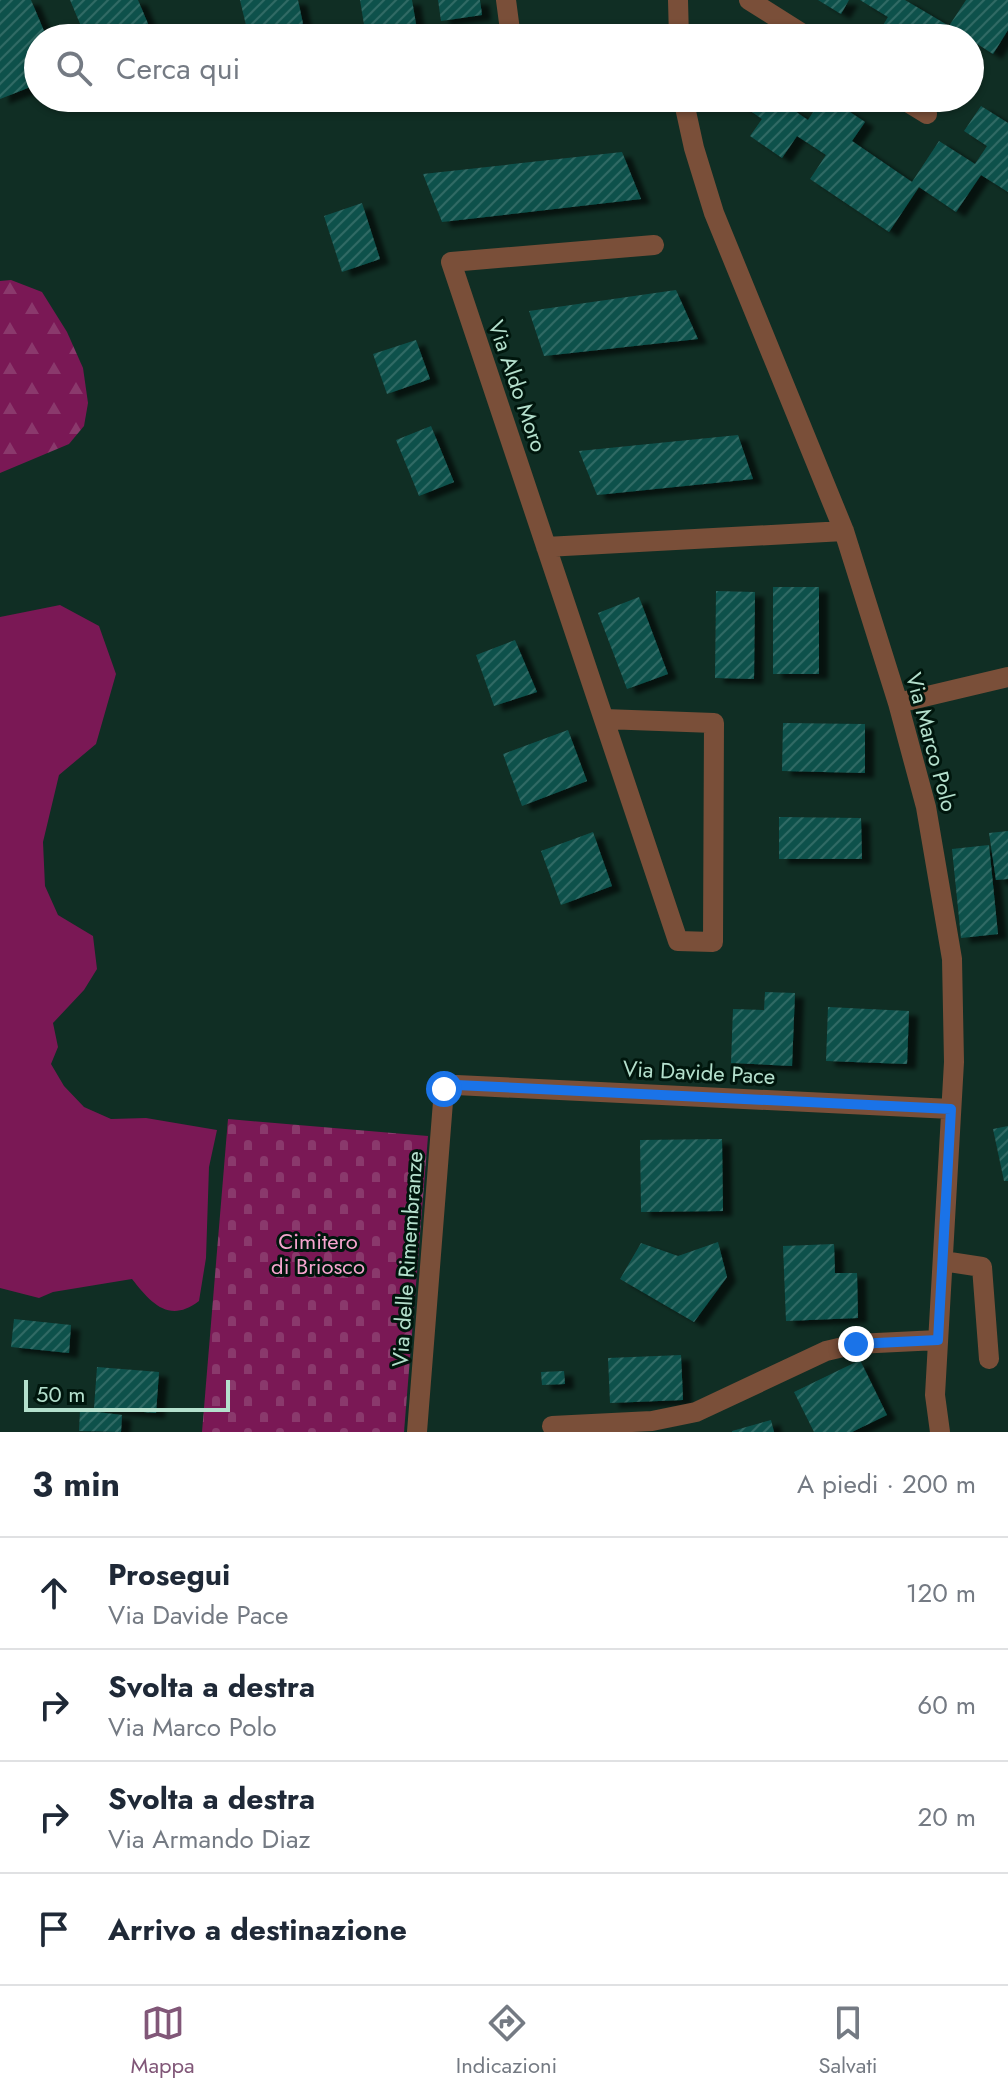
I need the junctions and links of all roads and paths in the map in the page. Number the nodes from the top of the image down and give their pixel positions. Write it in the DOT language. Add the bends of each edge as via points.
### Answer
graph roads {
  1 [pos="506,0"];
  2 [pos="678,0"];
  3 [pos="749,0"];
  4 [pos="509,24"];
  5 [pos="679,24"];
  6 [pos="787,24"];
  7 [pos="686,112"];
  8 [pos="924,112"];
  9 [pos="927,114"];
  10 [pos="654,245"];
  11 [pos="844,531"];
  12 [pos="546,547"];
  13 [pos="1008,677"];
  14 [pos="898,703"];
  15 [pos="604,719"];
  16 [pos="444,1089"];
  17 [pos="951,1109"];
  18 [pos="943,1261"];
  19 [pos="938,1340"];
  20 [pos="989,1359"];
  21 [pos="552,1426"];
  22 [pos="417,1432"];
  23 [pos="940,1432"];
  1 -- 4 [label="street"];
  2 -- 5 [label="street"];
  3 -- 6 [label="street"];
  7 -- 11 [label="street, Via Marco Polo" via="714,213"];
  8 -- 9 [label="street"];
  10 -- 12 [label="street, Via Aldo Moro" via="451,262"];
  11 -- 12 [label="street"];
  11 -- 14 [label="street, Via Marco Polo"];
  12 -- 15 [label="street, Via Aldo Moro"];
  13 -- 14 [label="street"];
  14 -- 17 [label="street, Via Marco Polo" via="926,807 952,959"];
  15 -- 15 [label="street, Via Aldo Moro" via="678,941 713,942 714,723"];
  16 -- 17 [label="street, Via Davide Pace" via="456,1085"];
  16 -- 22 [label="street, Via delle Rimembranze"];
  17 -- 18 [label="street, Via Marco Polo"];
  18 -- 19 [label="street, Via Marco Polo"];
  18 -- 20 [label="street" via="982,1267"];
  19 -- 21 [label="street" via="856,1344 826,1351 696,1412 652,1421"];
  19 -- 23 [label="street, Via Marco Polo" via="935,1395"];
}
